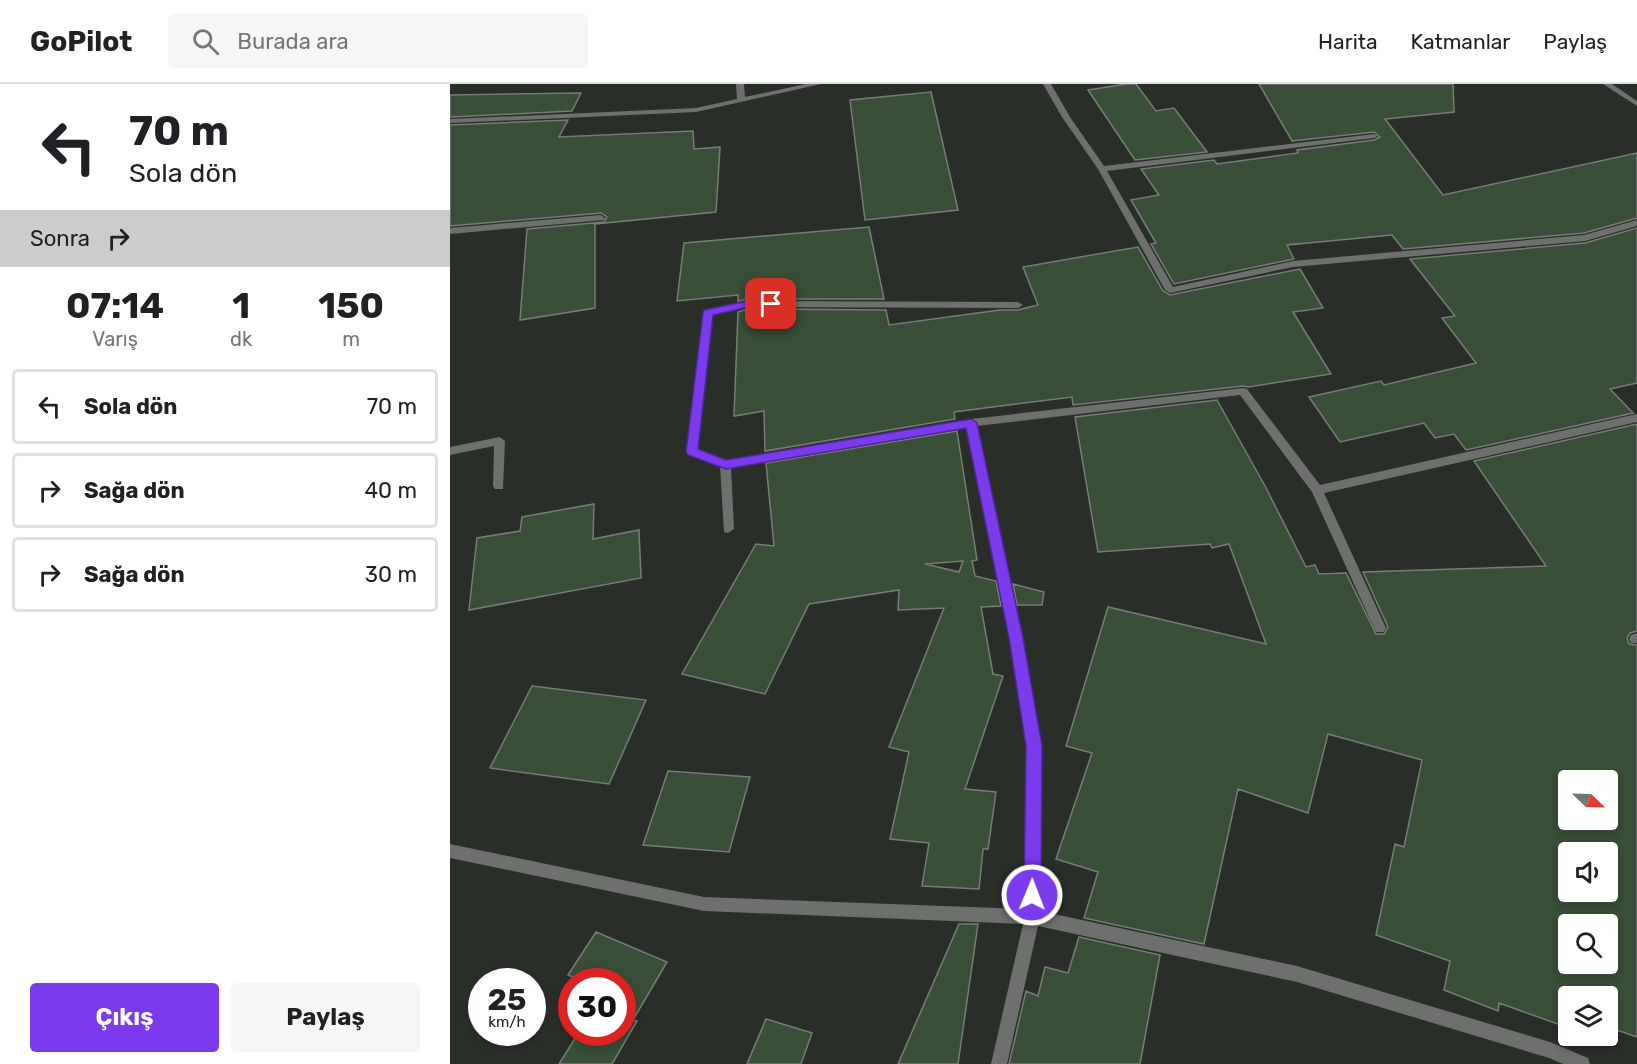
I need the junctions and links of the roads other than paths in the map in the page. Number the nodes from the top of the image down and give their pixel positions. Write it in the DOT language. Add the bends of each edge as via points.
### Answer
graph roads {
  1 [pos="740,84"];
  2 [pos="817,84"];
  3 [pos="1047,84"];
  4 [pos="1607,84"];
  5 [pos="741,100"];
  6 [pos="1637,104"];
  7 [pos="450,121"];
  8 [pos="1374,136"];
  9 [pos="1102,169"];
  10 [pos="601,218"];
  11 [pos="1637,223"];
  12 [pos="450,231"];
  13 [pos="1018,305"];
  14 [pos="1637,418"];
  15 [pos="971,423"];
  16 [pos="450,451"];
  17 [pos="726,464"];
  18 [pos="499,486"];
  19 [pos="1317,490"];
  20 [pos="728,529"];
  21 [pos="1380,628"];
  22 [pos="450,851"];
  23 [pos="1032,917"];
  24 [pos="999,1064"];
  25 [pos="1582,1064"];
  1 -- 5 [label="street"];
  2 -- 5 [label="street"];
  3 -- 9 [label="street"];
  4 -- 6 [label="street"];
  5 -- 7 [label="street" via="696,110"];
  8 -- 9 [label="street"];
  9 -- 11 [label="street" via="1170,290 1293,264 1585,238"];
  10 -- 12 [label="street"];
  13 -- 17 [label="street" via="748,304 708,313 692,452"];
  14 -- 19 [label="street"];
  15 -- 17 [label="street"];
  15 -- 19 [label="street" via="1243,391"];
  15 -- 23 [label="street" via="1016,638 1034,746"];
  16 -- 18 [label="street" via="500,441"];
  17 -- 20 [label="street"];
  19 -- 21 [label="street"];
  22 -- 23 [label="street" via="704,904"];
  23 -- 24 [label="street"];
  23 -- 25 [label="street" via="1297,974 1550,1050"];
}
